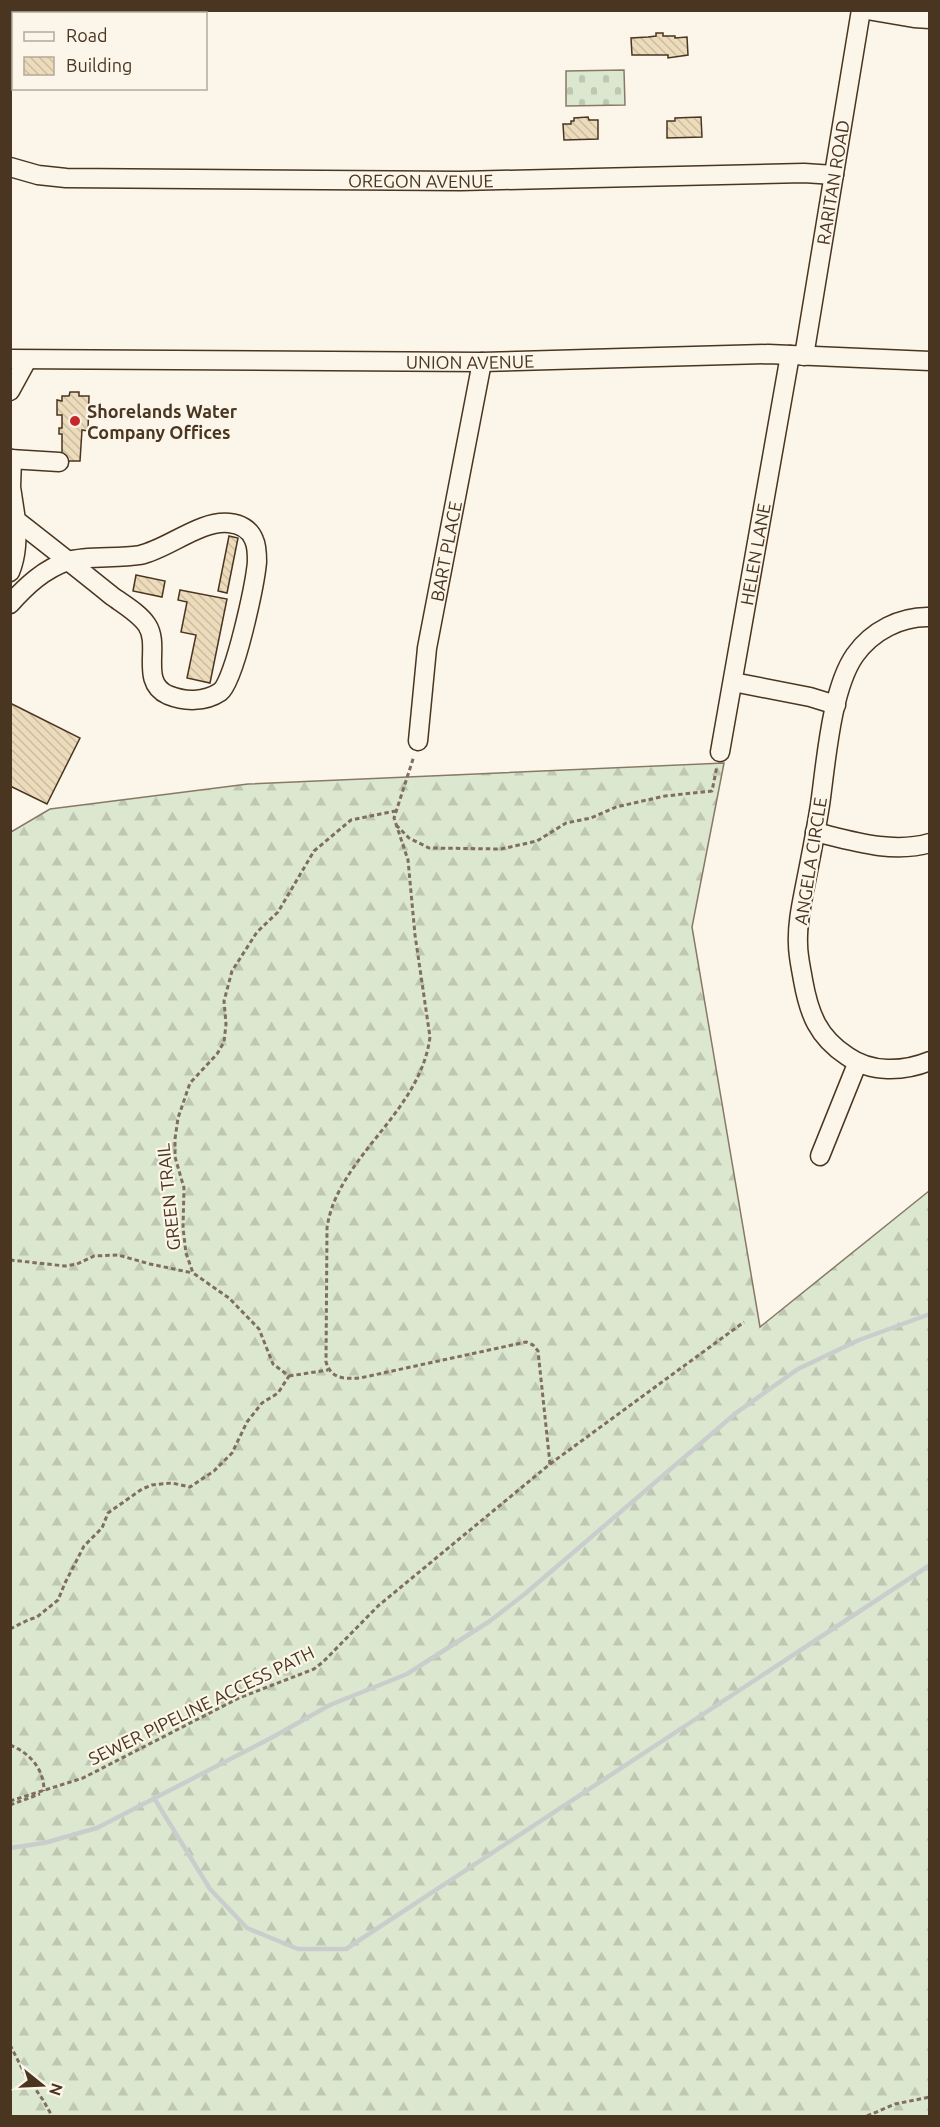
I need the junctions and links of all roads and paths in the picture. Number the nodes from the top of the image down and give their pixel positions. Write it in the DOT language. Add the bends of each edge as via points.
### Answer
graph roads {
  1 [pos="861,10"];
  2 [pos="867,10"];
  3 [pos="930,19"];
  4 [pos="10,167"];
  5 [pos="834,175"];
  6 [pos="797,356"];
  7 [pos="19,359"];
  8 [pos="930,361"];
  9 [pos="482,362"];
  10 [pos="10,391"];
  11 [pos="11,459"];
  12 [pos="59,462"];
  13 [pos="16,520"];
  14 [pos="69,561"];
  15 [pos="10,572"];
  16 [pos="10,604"];
  17 [pos="930,617"];
  18 [pos="732,682"];
  19 [pos="836,705"];
  20 [pos="418,741"];
  21 [pos="720,752"];
  22 [pos="395,811"];
  23 [pos="395,824"];
  24 [pos="815,832"];
  25 [pos="930,843"];
  26 [pos="930,1061"];
  27 [pos="857,1064"];
  28 [pos="820,1155"];
  29 [pos="10,1260"];
  30 [pos="193,1273"];
  31 [pos="744,1322"];
  32 [pos="328,1370"];
  33 [pos="289,1377"];
  34 [pos="550,1464"];
  35 [pos="10,1629"];
  36 [pos="10,1745"];
  37 [pos="44,1791"];
  38 [pos="10,1803"];
  39 [pos="10,2045"];
  40 [pos="930,2097"];
  41 [pos="52,2116"];
  42 [pos="867,2116"];
  1 -- 5 [label="street, RARITAN ROAD"];
  2 -- 3 [label="street"];
  4 -- 5 [label="street, OREGON AVENUE" via="66,178 461,181"];
  5 -- 6 [label="street, RARITAN ROAD"];
  6 -- 8 [label="street, UNION AVENUE"];
  6 -- 9 [label="street, UNION AVENUE"];
  6 -- 18 [label="street, HELEN LANE"];
  7 -- 9 [label="street, UNION AVENUE"];
  7 -- 10 [label="street"];
  9 -- 20 [label="street, BART PLACE" via="427,648"];
  11 -- 12 [label="street"];
  11 -- 13 [label="street"];
  13 -- 14 [label="street"];
  13 -- 15 [label="street" via="15,561"];
  14 -- 14 [label="street" via="146,625 152,646 153,677 162,691 200,700 225,687 237,654 256,564 256,546 248,531 222,523 143,554"];
  14 -- 16 [label="street" via="46,571"];
  17 -- 19 [label="street, ANGELA CIRCLE" via="906,619 864,644 848,666"];
  18 -- 19 [label="street"];
  18 -- 21 [label="street, HELEN LANE"];
  19 -- 24 [label="street, ANGELA CIRCLE"];
  20 -- 22 [label="path"];
  21 -- 23 [label="path" via="712,791 616,807 566,823 537,841 501,849 429,848 409,838"];
  22 -- 23 [label="path"];
  22 -- 30 [label="path, GREEN TRAIL" via="351,820 314,851 278,912 257,932 232,971 224,1001 224,1042 190,1083 175,1139 175,1157 184,1188 186,1253"];
  23 -- 32 [label="path" via="408,860 430,1037 417,1080 345,1180 329,1214"];
  24 -- 25 [label="street" via="896,848"];
  24 -- 27 [label="street, ANGELA CIRCLE" via="798,927 807,1002 828,1041"];
  26 -- 27 [label="street, ANGELA CIRCLE" via="889,1070"];
  27 -- 28 [label="street"];
  29 -- 30 [label="path" via="65,1266 94,1256 118,1255"];
  30 -- 33 [label="path, GREEN TRAIL" via="229,1298 259,1329 273,1364"];
  31 -- 34 [label="path, SEWER PIPELINE ACCESS PATH"];
  32 -- 33 [label="path"];
  32 -- 34 [label="path" via="335,1377 360,1378 526,1342 538,1351"];
  33 -- 35 [label="path" via="278,1393 262,1402 232,1453 214,1471 190,1487 172,1483 142,1489 108,1513 102,1528 84,1546 58,1600 38,1617"];
  34 -- 37 [label="path, SEWER PIPELINE ACCESS PATH" via="378,1606 314,1669 239,1698 83,1778"];
  36 -- 37 [label="path" via="32,1758"];
  37 -- 38 [label="path, SEWER PIPELINE ACCESS PATH"];
  39 -- 41 [label="path"];
  40 -- 42 [label="path" via="896,2104"];
}
